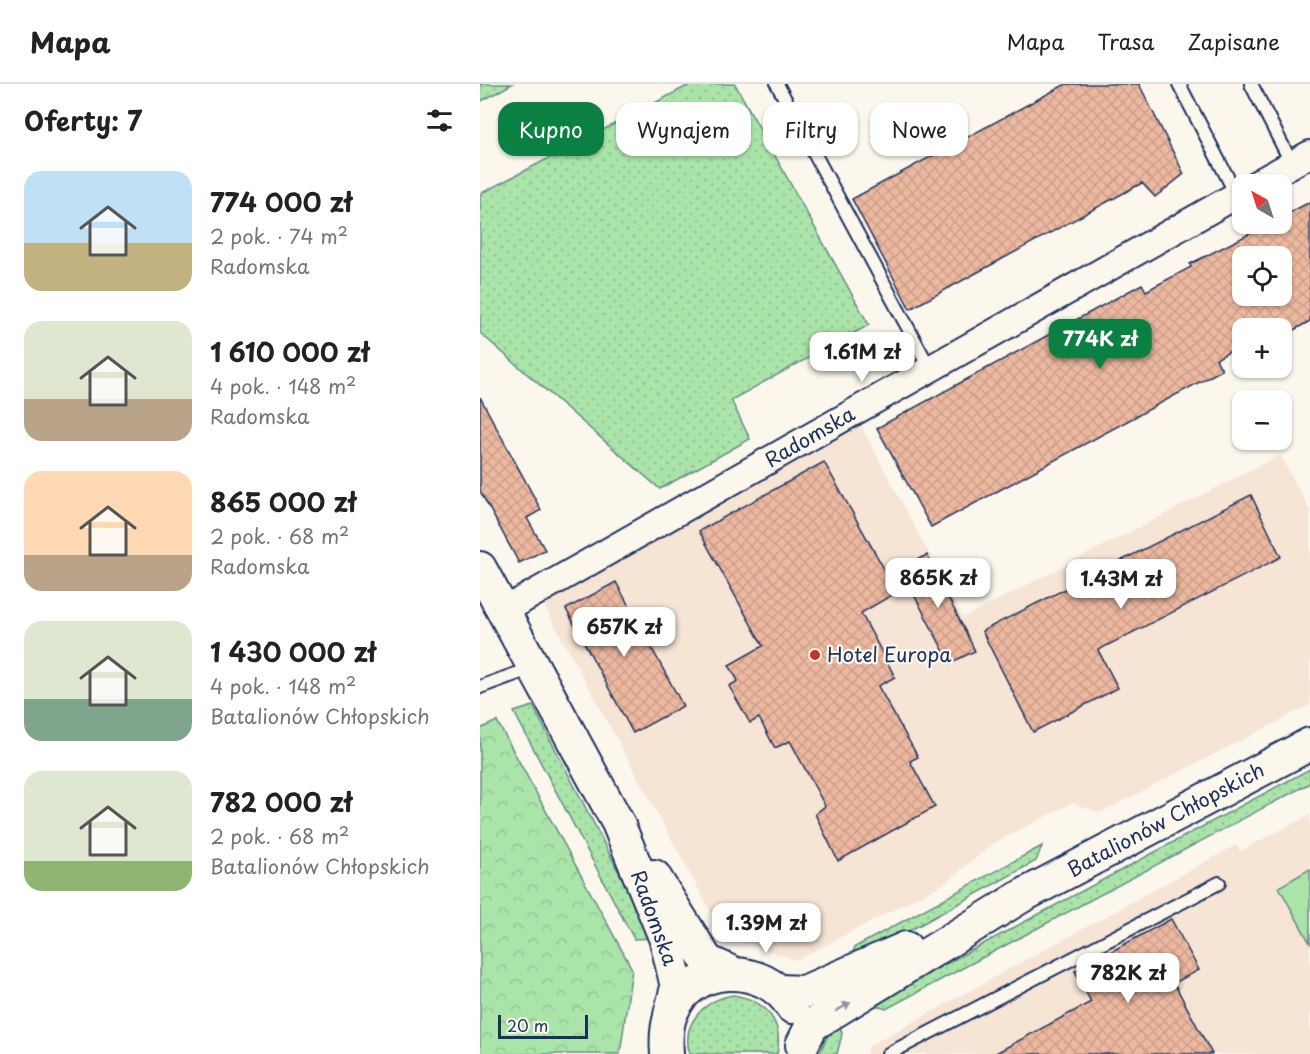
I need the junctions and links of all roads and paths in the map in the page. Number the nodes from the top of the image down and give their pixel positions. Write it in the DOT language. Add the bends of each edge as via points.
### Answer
graph roads {
  1 [pos="777,84"];
  2 [pos="1179,84"];
  3 [pos="1251,84"];
  4 [pos="1301,159"];
  5 [pos="1235,174"];
  6 [pos="1275,174"];
  7 [pos="1232,198"];
  8 [pos="930,369"];
  9 [pos="480,568"];
  10 [pos="503,611"];
  11 [pos="533,667"];
  12 [pos="480,687"];
  13 [pos="1310,744"];
  14 [pos="618,824"];
  15 [pos="1219,883"];
  16 [pos="1022,896"];
  17 [pos="733,973"];
  18 [pos="780,991"];
  19 [pos="670,1015"];
  20 [pos="801,1050"];
  21 [pos="667,1054"];
  22 [pos="888,1054"];
  1 -- 8 [label="lane"];
  2 -- 5 [label="lane"];
  3 -- 4 [label="lane"];
  4 -- 6 [label="street, Radomska"];
  7 -- 8 [label="street, Radomska"];
  8 -- 10 [label="street, Radomska"];
  9 -- 10 [label="street, Radomska"];
  10 -- 11 [label="street, Radomska"];
  11 -- 12 [label="lane"];
  11 -- 14 [label="street, Radomska"];
  13 -- 16 [label="street, Batalionów Chłopskich"];
  14 -- 17 [label="street, Radomska" via="707,961"];
  14 -- 19 [label="street, Radomska" via="666,940 677,987"];
  15 -- 22 [label="lane"];
  16 -- 18 [label="street, Batalionów Chłopskich" via="804,992"];
  20 -- 16 [label="street, Batalionów Chłopskich, one-way" via="812,1025"];
  17 -- 18 [label="street, Radomska" via="750,975"];
  17 -- 19 [label="street" via="716,975 695,985"];
  18 -- 20 [label="street" via="796,1015"];
  19 -- 21 [label="street, Radomska"];
}
